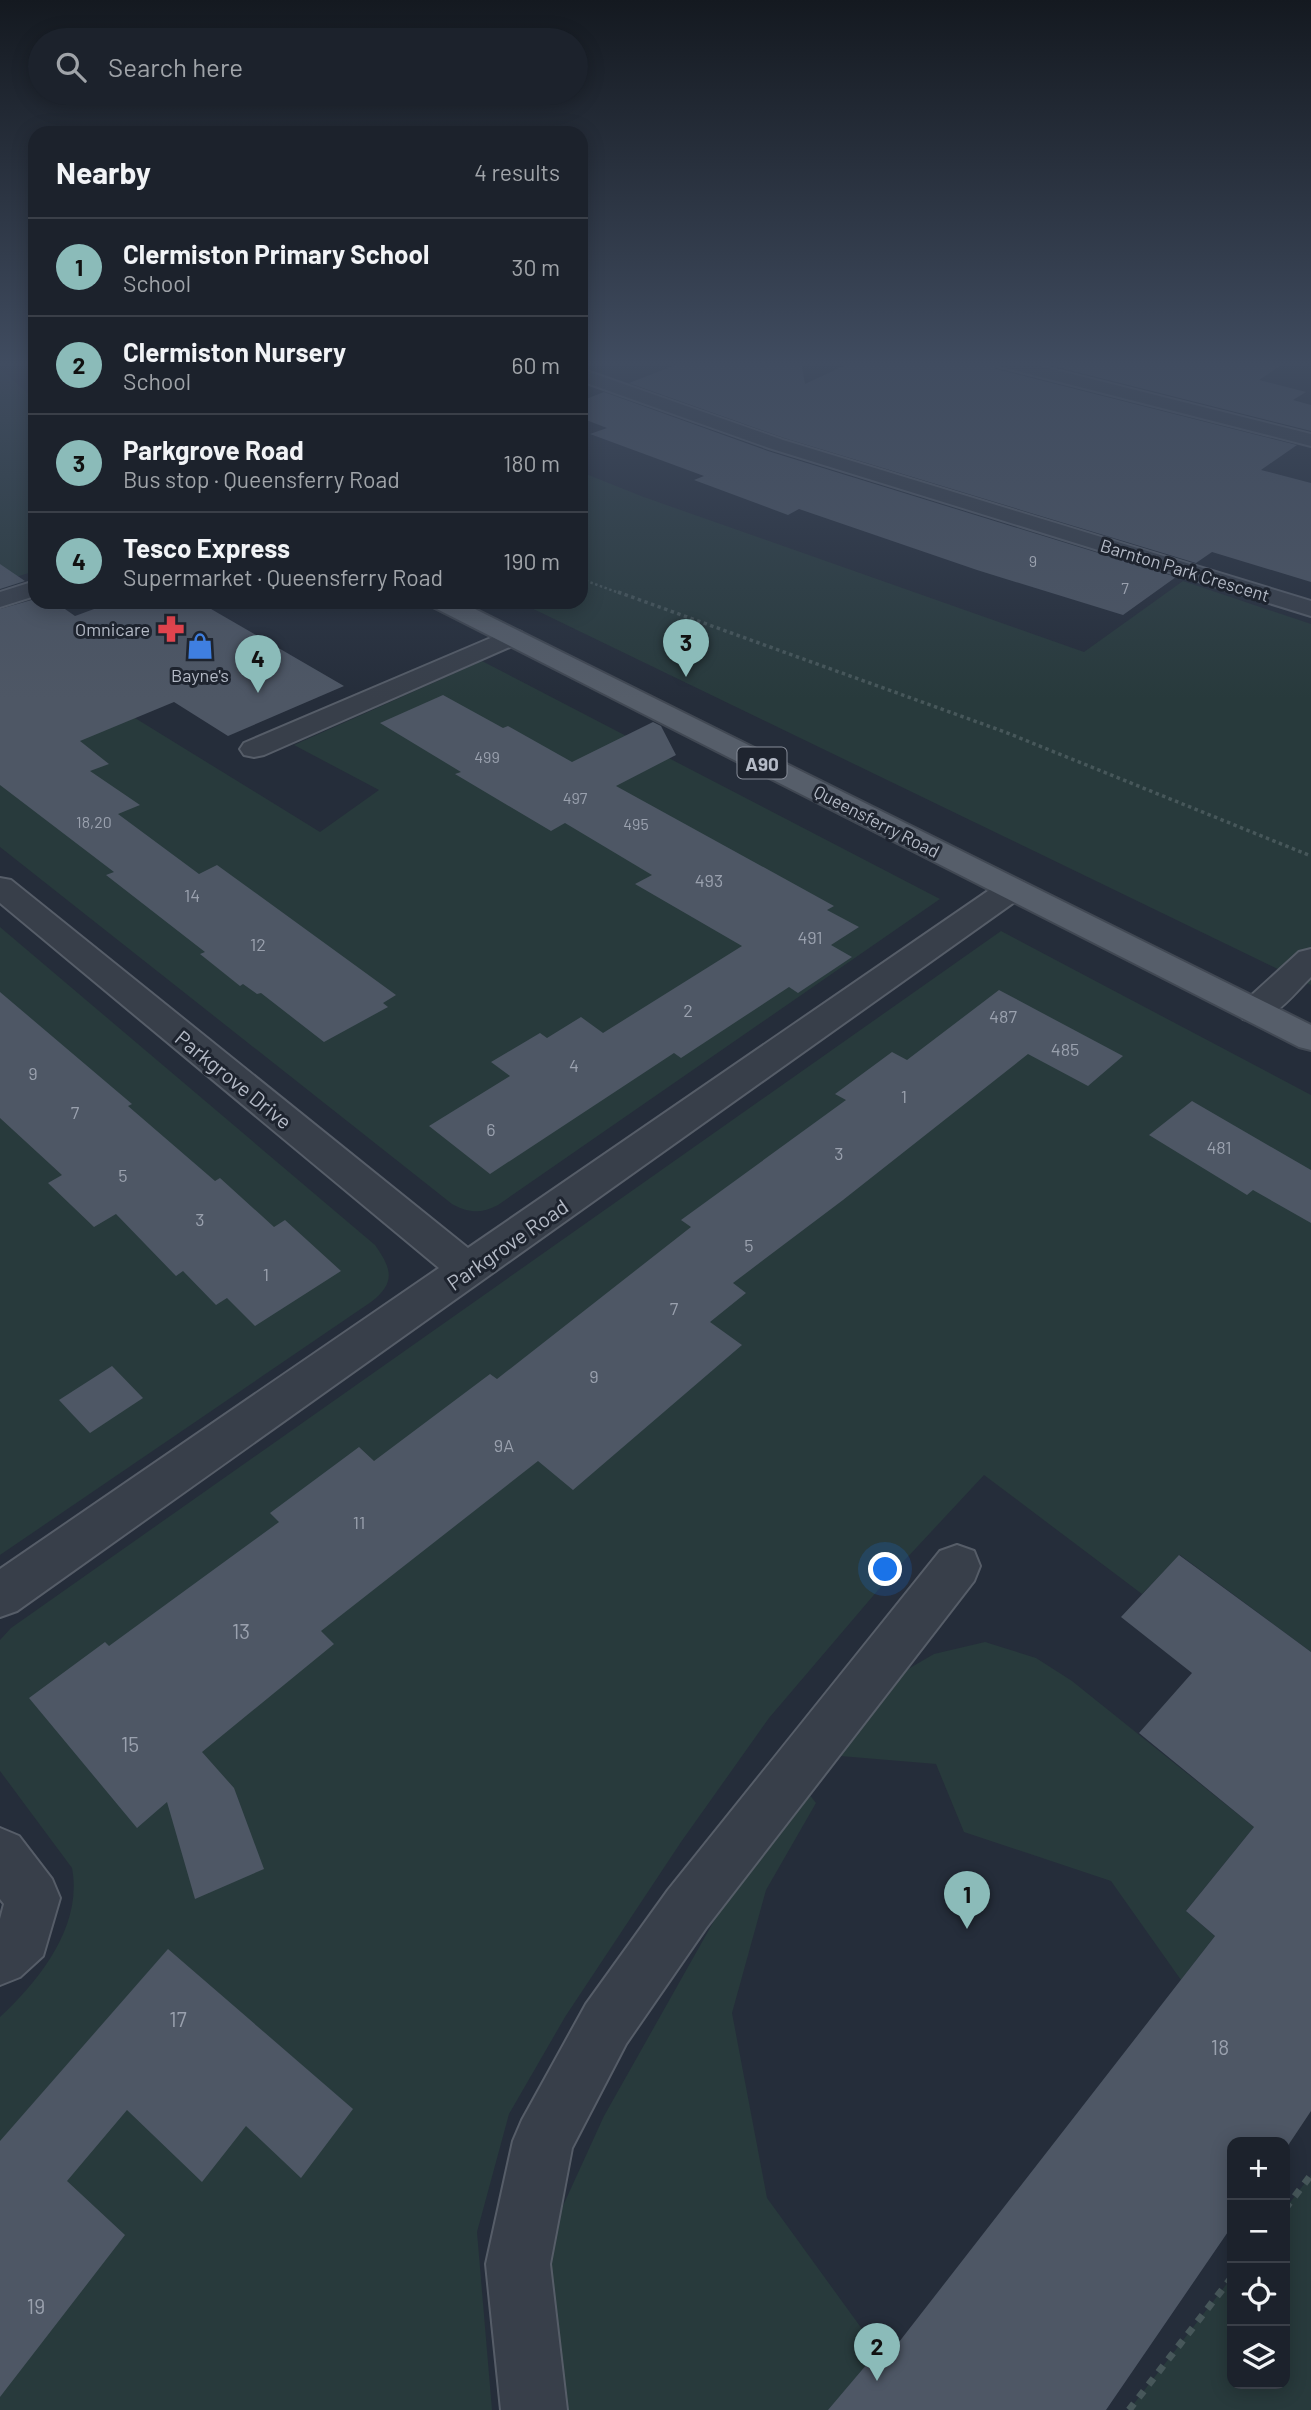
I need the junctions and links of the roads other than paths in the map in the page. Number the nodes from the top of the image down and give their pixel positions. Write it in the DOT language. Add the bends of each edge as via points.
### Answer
graph roads {
  1 [pos="875,474"];
  2 [pos="28,590"];
  3 [pos="0,600"];
  4 [pos="456,609"];
  5 [pos="1311,609"];
  6 [pos="512,637"];
  7 [pos="254,749"];
  8 [pos="0,887"];
  9 [pos="1012,889"];
  10 [pos="1311,960"];
  11 [pos="1255,1011"];
  12 [pos="1311,1039"];
  13 [pos="469,1271"];
  14 [pos="957,1566"];
  15 [pos="0,1596"];
  16 [pos="0,1855"];
  17 [pos="0,1957"];
  18 [pos="534,2410"];
  1 -- 5 [label="street, Barnton Park Crescent"];
  2 -- 3 [label="street"];
  4 -- 6 [label="main road, Queensferry Road / A90"];
  6 -- 7 [label="street"];
  6 -- 9 [label="main road, Queensferry Road / A90"];
  8 -- 13 [label="street, Parkgrove Drive"];
  9 -- 11 [label="main road, Queensferry Road / A90"];
  9 -- 13 [label="street, Parkgrove Road"];
  10 -- 11 [label="street"];
  11 -- 12 [label="main road, Queensferry Road / A90"];
  13 -- 15 [label="street, Parkgrove Road"];
  14 -- 18 [label="street" via="687,1909 606,2024 543,2141 519,2264"];
  16 -- 17 [label="street" via="33,1898 23,1936"];
}
